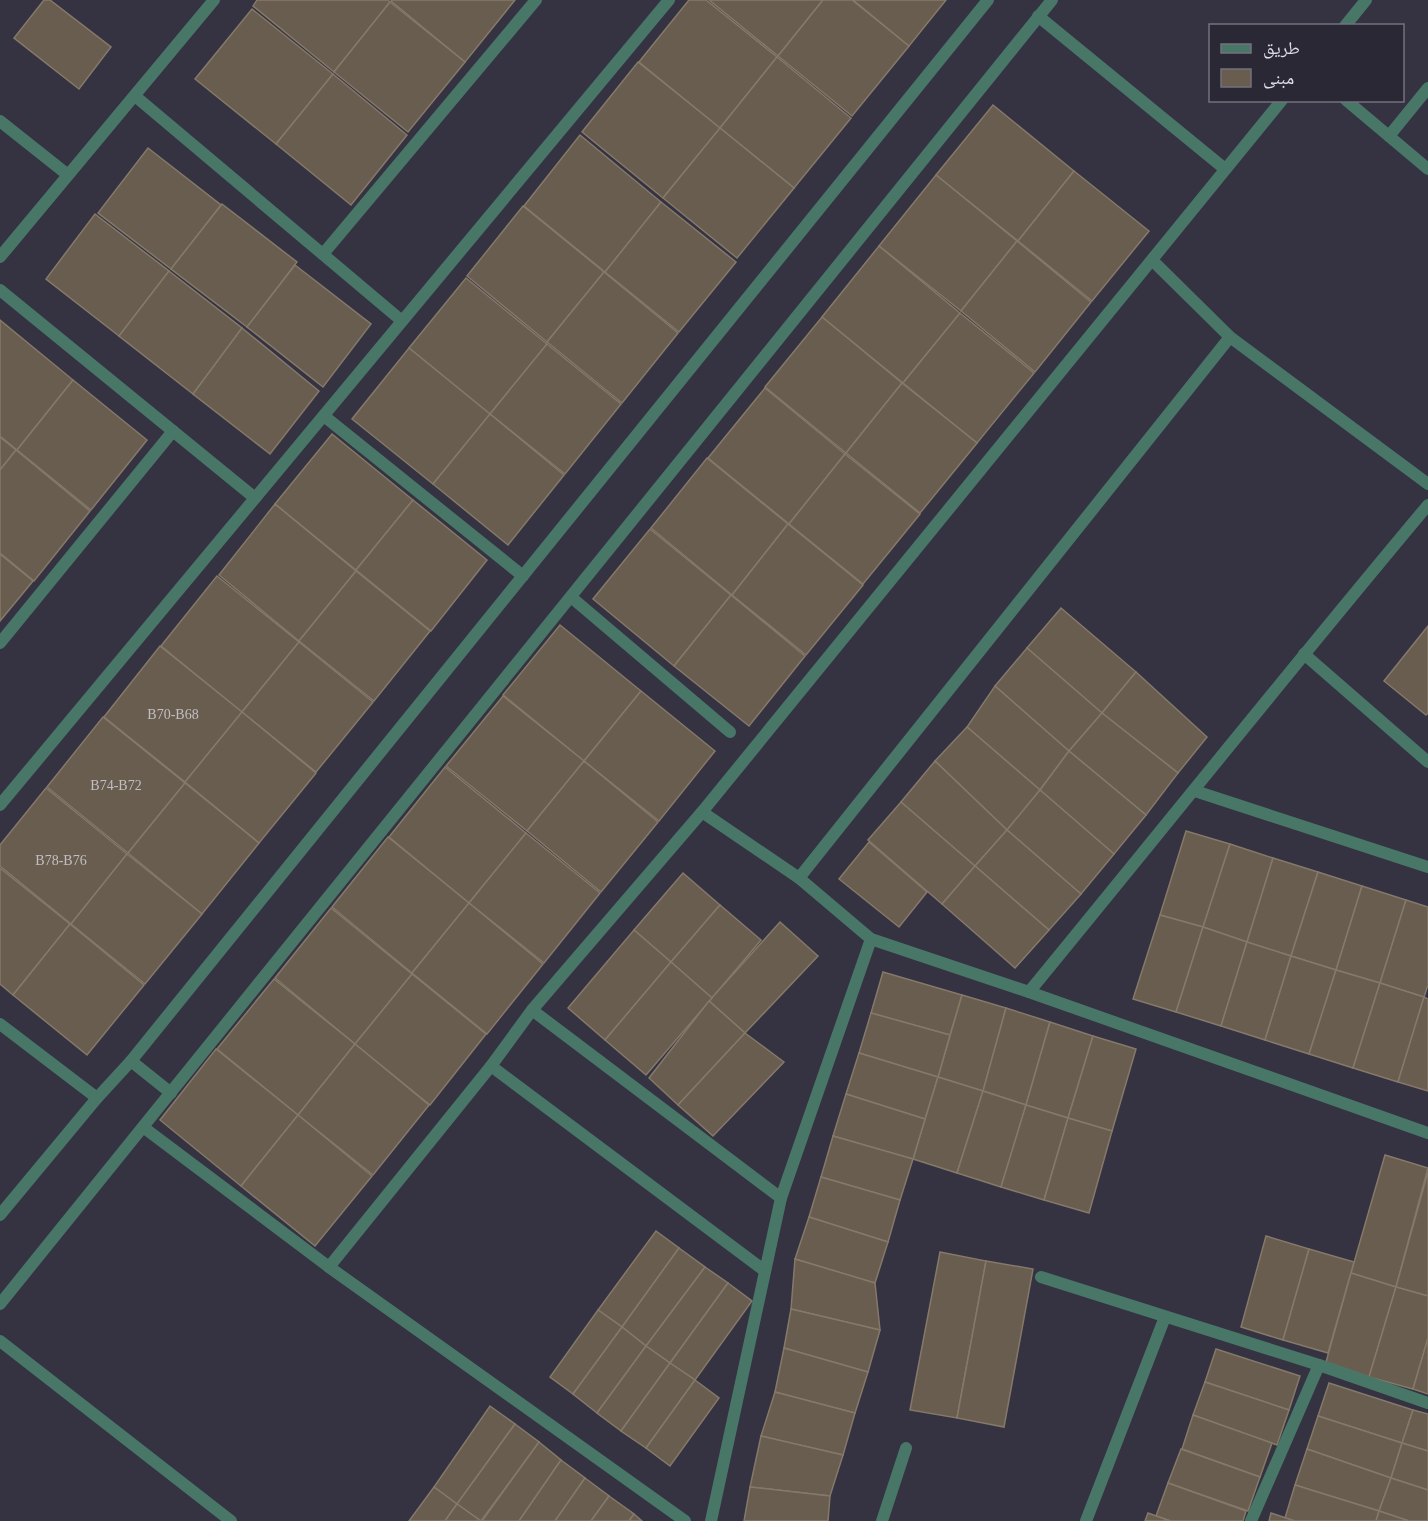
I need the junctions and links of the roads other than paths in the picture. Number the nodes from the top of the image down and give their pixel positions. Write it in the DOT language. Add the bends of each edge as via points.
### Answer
graph roads {
  1 [pos="214,0"];
  2 [pos="536,0"];
  3 [pos="669,0"];
  4 [pos="988,0"];
  5 [pos="1052,0"];
  6 [pos="1366,0"];
  7 [pos="1038,16"];
  8 [pos="1347,24"];
  9 [pos="1428,88"];
  10 [pos="135,96"];
  11 [pos="1280,102"];
  12 [pos="1348,102"];
  13 [pos="0,121"];
  14 [pos="1389,136"];
  15 [pos="1225,169"];
  16 [pos="1428,169"];
  17 [pos="68,175"];
  18 [pos="323,254"];
  19 [pos="0,257"];
  20 [pos="1153,261"];
  21 [pos="0,290"];
  22 [pos="402,321"];
  23 [pos="1230,337"];
  24 [pos="324,416"];
  25 [pos="173,431"];
  26 [pos="1428,484"];
  27 [pos="255,498"];
  28 [pos="1428,505"];
  29 [pos="523,576"];
  30 [pos="571,597"];
  31 [pos="0,643"];
  32 [pos="1304,654"];
  33 [pos="730,732"];
  34 [pos="1428,762"];
  35 [pos="1195,791"];
  36 [pos="0,805"];
  37 [pos="702,812"];
  38 [pos="1428,867"];
  39 [pos="799,878"];
  40 [pos="871,939"];
  41 [pos="1029,992"];
  42 [pos="532,1010"];
  43 [pos="0,1024"];
  44 [pos="131,1060"];
  45 [pos="491,1066"];
  46 [pos="171,1093"];
  47 [pos="97,1098"];
  48 [pos="143,1127"];
  49 [pos="1428,1133"];
  50 [pos="781,1198"];
  51 [pos="0,1215"];
  52 [pos="329,1267"];
  53 [pos="765,1271"];
  54 [pos="1041,1277"];
  55 [pos="0,1304"];
  56 [pos="1165,1317"];
  57 [pos="0,1341"];
  58 [pos="1319,1365"];
  59 [pos="1428,1403"];
  60 [pos="906,1448"];
  61 [pos="231,1521"];
  62 [pos="686,1521"];
  63 [pos="711,1521"];
  64 [pos="882,1521"];
  65 [pos="1086,1521"];
  66 [pos="1251,1521"];
  1 -- 10 [label="street"];
  2 -- 18 [label="street"];
  3 -- 22 [label="street"];
  4 -- 29 [label="street"];
  5 -- 7 [label="street"];
  6 -- 8 [label="street"];
  7 -- 15 [label="street"];
  7 -- 30 [label="street"];
  9 -- 14 [label="street"];
  10 -- 17 [label="street"];
  10 -- 18 [label="street"];
  11 -- 15 [label="street"];
  12 -- 14 [label="street"];
  13 -- 17 [label="street"];
  14 -- 16 [label="street"];
  15 -- 20 [label="street"];
  17 -- 19 [label="street"];
  18 -- 22 [label="street"];
  20 -- 23 [label="street"];
  20 -- 37 [label="street"];
  21 -- 25 [label="street"];
  22 -- 24 [label="street"];
  23 -- 26 [label="street"];
  23 -- 39 [label="street"];
  24 -- 27 [label="street"];
  24 -- 29 [label="street"];
  25 -- 27 [label="street"];
  25 -- 31 [label="street"];
  27 -- 36 [label="street"];
  28 -- 32 [label="street"];
  29 -- 44 [label="street"];
  30 -- 33 [label="street"];
  30 -- 46 [label="street"];
  32 -- 34 [label="street"];
  32 -- 35 [label="street"];
  35 -- 38 [label="street"];
  35 -- 41 [label="street"];
  37 -- 39 [label="street"];
  37 -- 42 [label="street"];
  39 -- 40 [label="street"];
  40 -- 41 [label="street"];
  40 -- 50 [label="street"];
  41 -- 49 [label="street"];
  42 -- 45 [label="street"];
  42 -- 50 [label="street"];
  43 -- 47 [label="street"];
  44 -- 46 [label="street"];
  44 -- 47 [label="street"];
  45 -- 52 [label="street"];
  45 -- 53 [label="street"];
  46 -- 48 [label="street"];
  47 -- 51 [label="street"];
  48 -- 52 [label="street"];
  48 -- 55 [label="street"];
  50 -- 53 [label="street"];
  52 -- 62 [label="street"];
  53 -- 63 [label="street"];
  54 -- 56 [label="street"];
  56 -- 58 [label="street"];
  56 -- 65 [label="street"];
  57 -- 61 [label="street"];
  58 -- 59 [label="street"];
  58 -- 66 [label="street"];
  60 -- 64 [label="street"];
}
